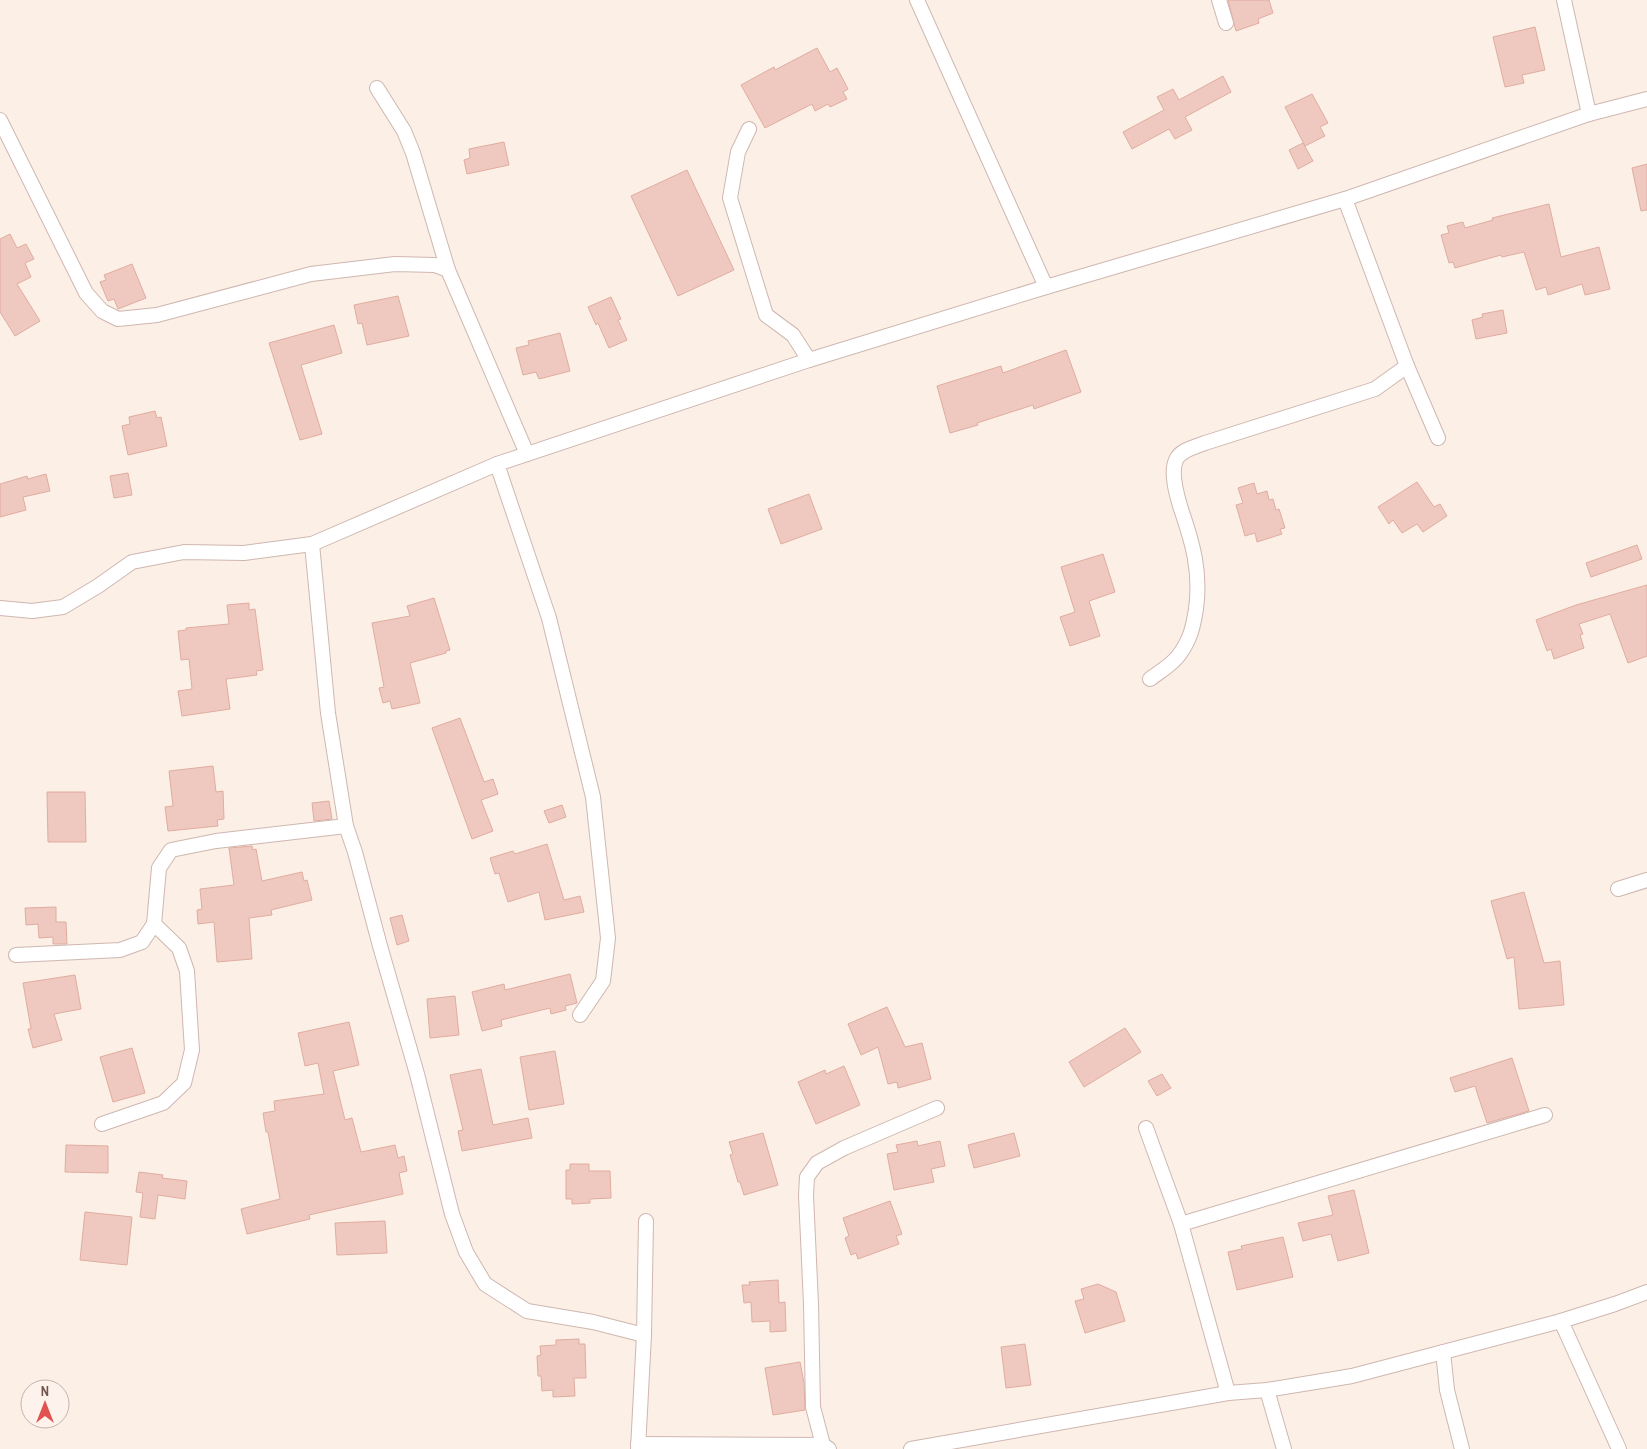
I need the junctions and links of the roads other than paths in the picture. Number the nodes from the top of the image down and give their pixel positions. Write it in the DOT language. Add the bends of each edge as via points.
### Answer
graph roads {
  1 [pos="917,0"];
  2 [pos="1219,0"];
  3 [pos="1564,0"];
  4 [pos="1226,23"];
  5 [pos="377,88"];
  6 [pos="1647,99"];
  7 [pos="1589,114"];
  8 [pos="0,120"];
  9 [pos="749,129"];
  10 [pos="1345,199"];
  11 [pos="448,270"];
  12 [pos="1046,287"];
  13 [pos="809,360"];
  14 [pos="1407,366"];
  15 [pos="1438,438"];
  16 [pos="527,454"];
  17 [pos="497,464"];
  18 [pos="312,544"];
  19 [pos="0,608"];
  20 [pos="1150,680"];
  21 [pos="346,826"];
  22 [pos="1647,880"];
  23 [pos="1618,888"];
  24 [pos="154,924"];
  25 [pos="16,955"];
  26 [pos="580,1015"];
  27 [pos="937,1108"];
  28 [pos="1545,1115"];
  29 [pos="102,1124"];
  30 [pos="1146,1128"];
  31 [pos="646,1221"];
  32 [pos="1181,1224"];
  33 [pos="1647,1292"];
  34 [pos="1561,1321"];
  35 [pos="644,1335"];
  36 [pos="1442,1352"];
  37 [pos="1267,1390"];
  38 [pos="1228,1393"];
  39 [pos="638,1447"];
  40 [pos="826,1447"];
  41 [pos="929,1448"];
  42 [pos="911,1449"];
  43 [pos="1284,1449"];
  44 [pos="1462,1449"];
  45 [pos="1619,1449"];
  1 -- 12 [label="street"];
  2 -- 4 [label="street"];
  3 -- 7 [label="street"];
  5 -- 11 [label="street" via="410,146"];
  6 -- 7 [label="street"];
  7 -- 10 [label="street"];
  8 -- 11 [label="street" via="86,292 102,311 118,319 157,315 311,274 395,264 435,265"];
  9 -- 13 [label="street" via="738,152 730,198 766,315 793,335"];
  10 -- 12 [label="street"];
  10 -- 14 [label="street"];
  11 -- 16 [label="street"];
  12 -- 13 [label="street"];
  13 -- 16 [label="street"];
  14 -- 15 [label="street"];
  14 -- 20 [label="street" via="1375,389 1204,443 1184,451 1176,460 1174,477 1194,549 1198,594 1192,634 1178,657"];
  16 -- 17 [label="street"];
  17 -- 18 [label="street"];
  17 -- 26 [label="street" via="549,618 593,797 608,938 603,981"];
  18 -- 19 [label="street" via="244,553 184,552 132,562 63,607 32,611"];
  18 -- 21 [label="street" via="328,713"];
  21 -- 24 [label="street" via="216,841 170,850 159,868"];
  21 -- 35 [label="street" via="452,1214 466,1252 485,1284 527,1311 594,1322"];
  22 -- 23 [label="street"];
  24 -- 25 [label="street" via="142,942 120,950"];
  24 -- 29 [label="street" via="178,948 187,972 192,1050 184,1082 163,1103"];
  27 -- 40 [label="street" via="844,1148 817,1163 806,1178 813,1407"];
  28 -- 32 [label="street"];
  30 -- 32 [label="street"];
  31 -- 35 [label="street"];
  32 -- 38 [label="street"];
  33 -- 34 [label="street"];
  34 -- 36 [label="street"];
  34 -- 45 [label="street"];
  35 -- 39 [label="street"];
  36 -- 37 [label="street" via="1352,1376"];
  36 -- 44 [label="street" via="1447,1390"];
  37 -- 38 [label="street"];
  37 -- 43 [label="street"];
  38 -- 41 [label="street"];
  39 -- 40 [label="street"];
  41 -- 42 [label="street"];
}
